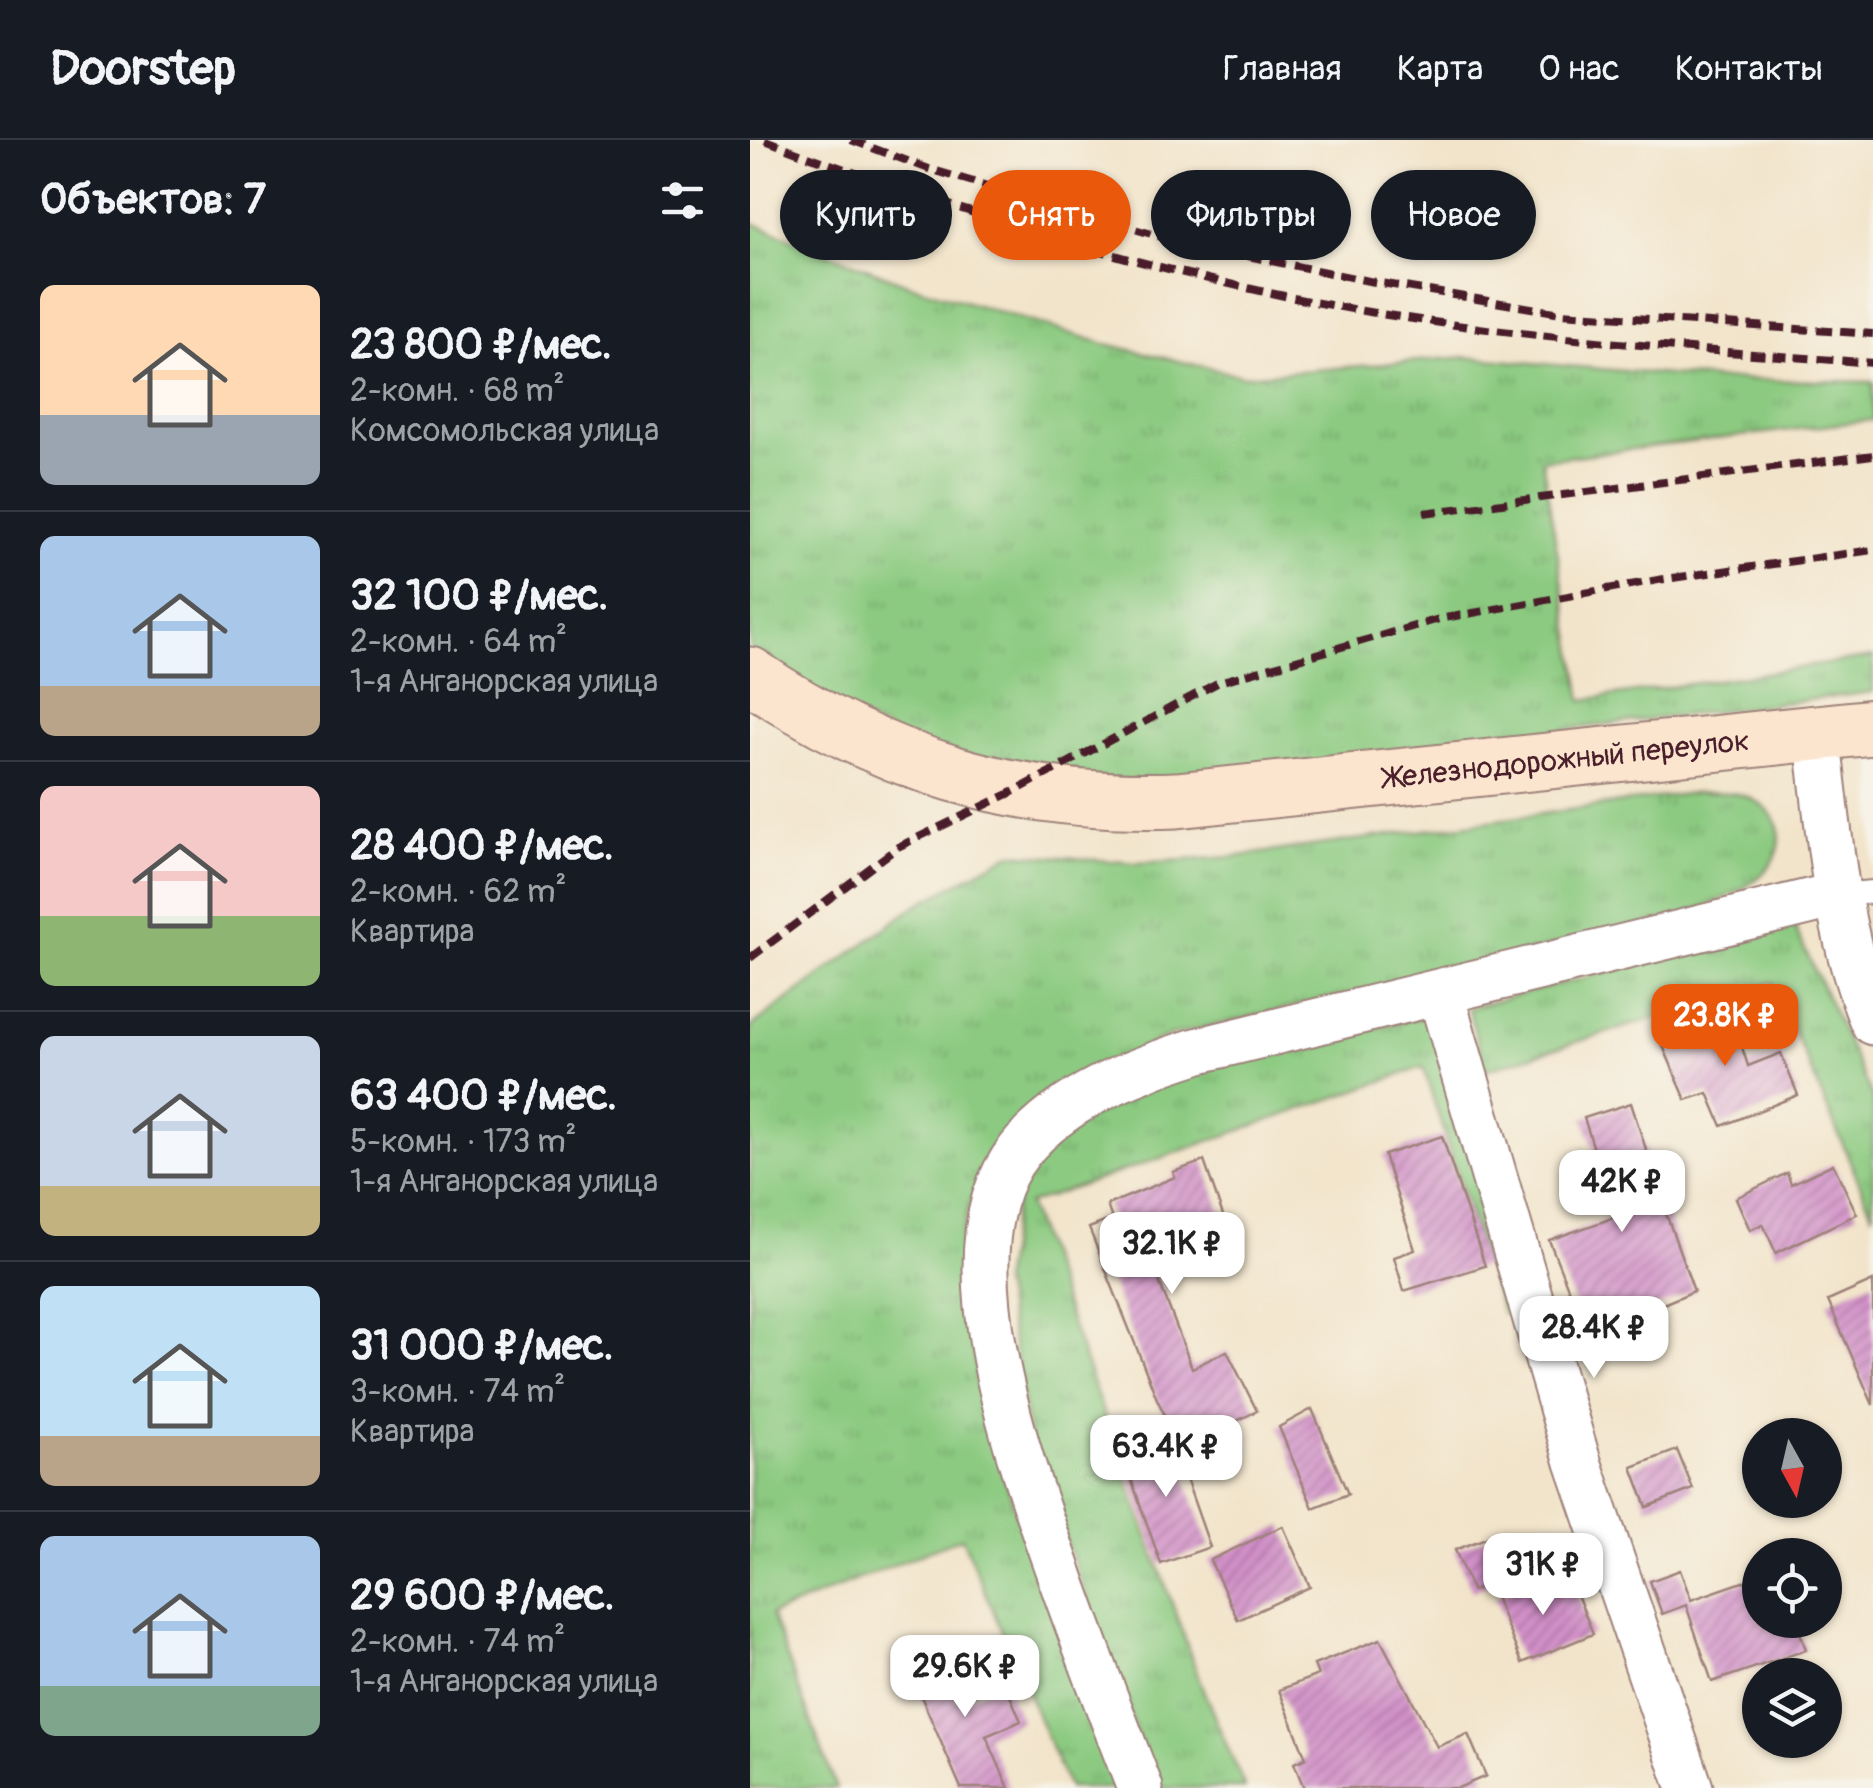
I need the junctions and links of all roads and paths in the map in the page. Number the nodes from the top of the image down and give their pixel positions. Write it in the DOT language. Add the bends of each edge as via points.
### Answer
graph roads {
  1 [pos="750,675"];
  2 [pos="1873,727"];
  3 [pos="1817,733"];
  4 [pos="1855,894"];
  5 [pos="1440,992"];
  6 [pos="1873,1022"];
  7 [pos="1140,1788"];
  8 [pos="1690,1788"];
  1 -- 3 [label="street, Железнодорожный переулок" via="884,751 985,782 1129,802"];
  2 -- 3 [label="street, Железнодорожный переулок"];
  3 -- 4 [label="street"];
  4 -- 5 [label="street"];
  4 -- 6 [label="street" via="1854,976"];
  5 -- 7 [label="street" via="1196,1051 1104,1086 1020,1150 994,1202 986,1246 994,1355 1028,1485"];
  5 -- 8 [label="street" via="1578,1462"];
}
